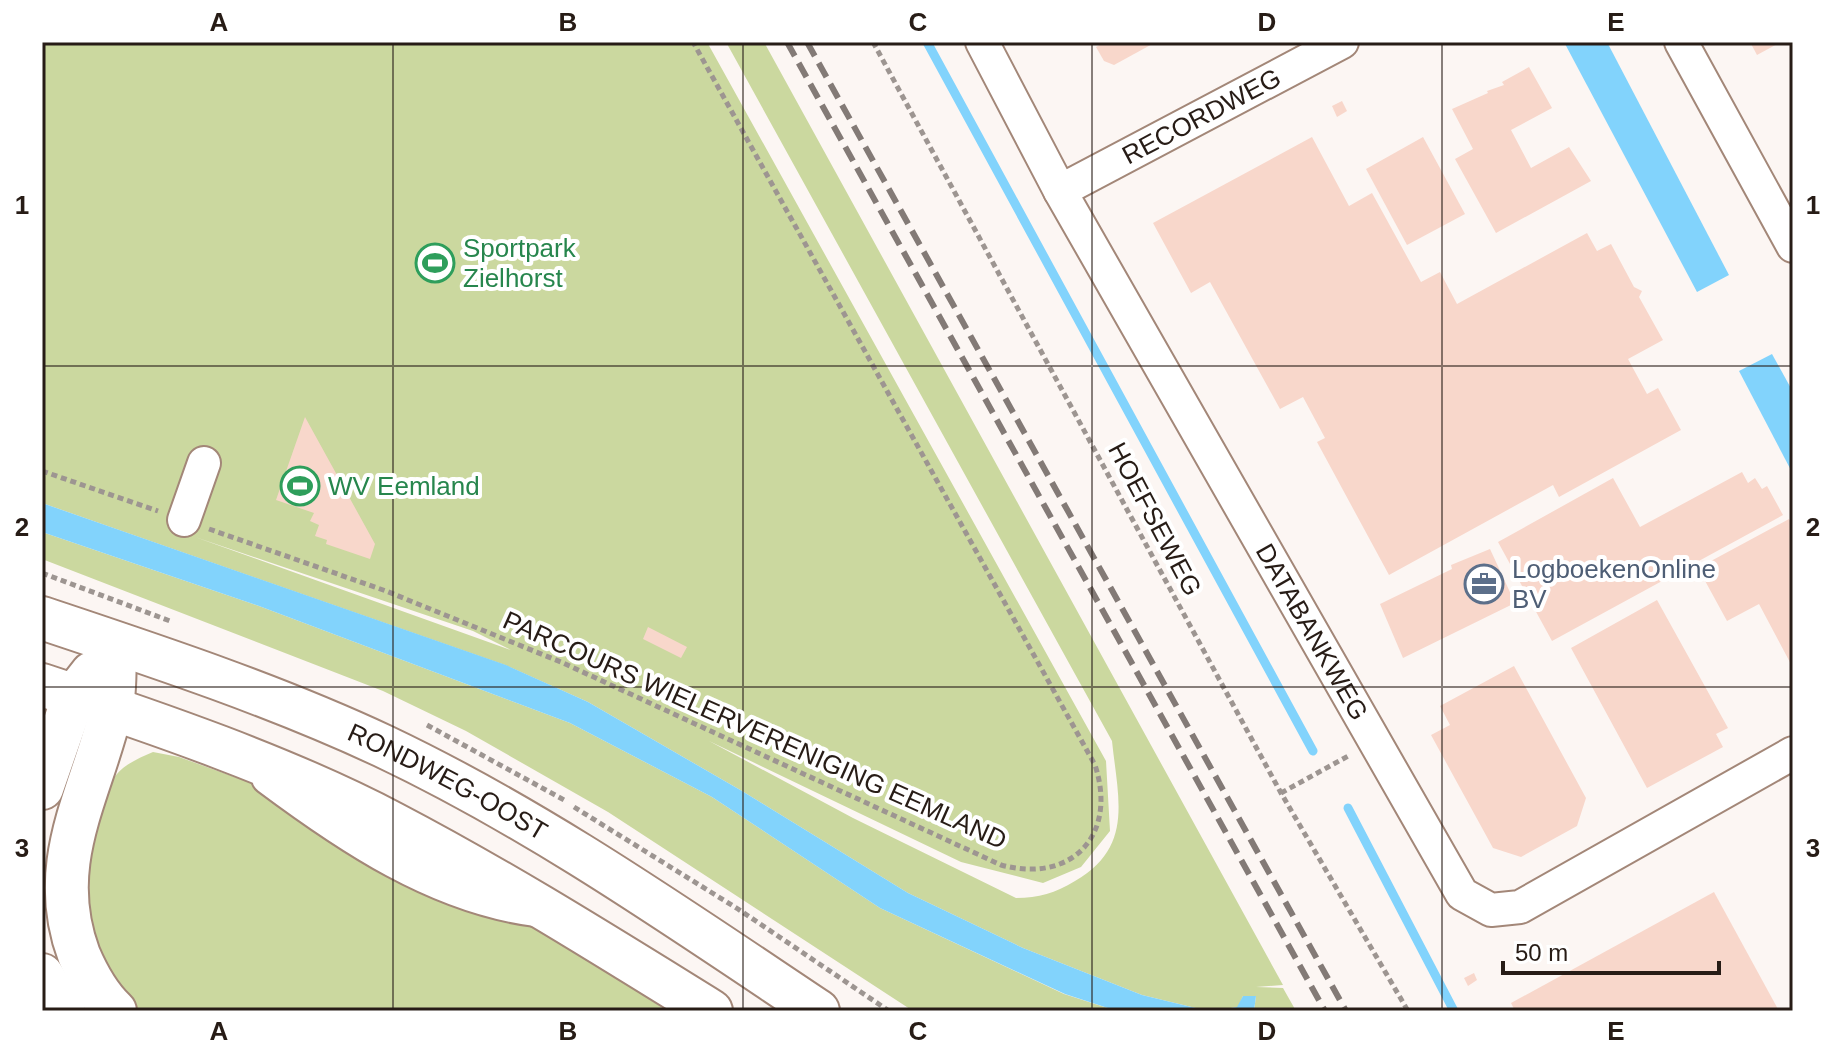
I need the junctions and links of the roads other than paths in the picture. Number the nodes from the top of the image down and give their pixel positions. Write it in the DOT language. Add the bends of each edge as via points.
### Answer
graph roads {
  1 [pos="982,42"];
  2 [pos="1342,42"];
  3 [pos="1681,42"];
  4 [pos="1292,54"];
  5 [pos="1060,191"];
  6 [pos="1793,246"];
  7 [pos="204,463"];
  8 [pos="184,520"];
  9 [pos="42,618"];
  10 [pos="115,644"];
  11 [pos="76,697"];
  12 [pos="1793,753"];
  13 [pos="42,788"];
  14 [pos="42,975"];
  15 [pos="64,1011"];
  16 [pos="115,1011"];
  17 [pos="711,1011"];
  18 [pos="818,1011"];
  1 -- 5 [label="street, DATABANKWEG"];
  2 -- 4 [label="street, RECORDWEG"];
  3 -- 6 [label="street"];
  4 -- 5 [label="street, RECORDWEG"];
  5 -- 12 [label="street, DATABANKWEG" via="1462,894 1491,910 1520,907"];
  7 -- 8 [label="street"];
  9 -- 10 [label="main road, RONDWEG-OOST"];
  10 -- 11 [label="main road"];
  10 -- 18 [label="main road, RONDWEG-OOST" via="327,723 440,775 559,841"];
  11 -- 13 [label="main road"];
  11 -- 16 [label="main road" via="66,896 86,972"];
  11 -- 17 [label="main road" via="244,759 390,822"];
  14 -- 15 [label="main road"];
}
